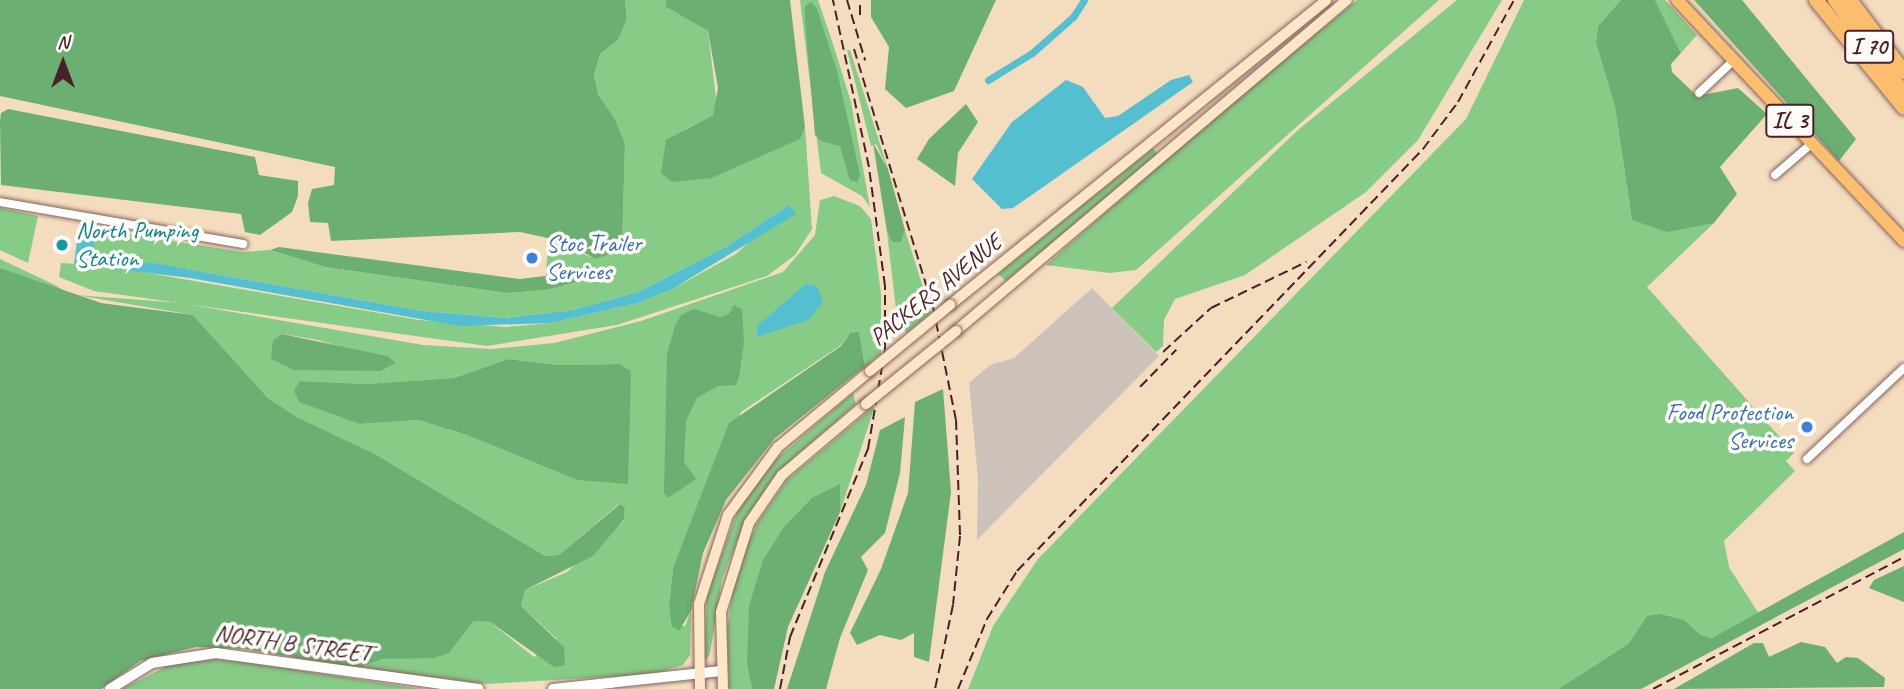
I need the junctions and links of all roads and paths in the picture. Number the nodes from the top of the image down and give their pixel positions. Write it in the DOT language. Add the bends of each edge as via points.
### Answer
graph roads {
  1 [pos="1326,0"];
  2 [pos="1347,0"];
  3 [pos="1677,0"];
  4 [pos="1816,0"];
  5 [pos="1835,0"];
  6 [pos="1850,0"];
  7 [pos="1734,60"];
  8 [pos="1904,72"];
  9 [pos="1699,93"];
  10 [pos="1904,93"];
  11 [pos="1904,108"];
  12 [pos="1811,144"];
  13 [pos="1775,175"];
  14 [pos="0,202"];
  15 [pos="1904,241"];
  16 [pos="243,244"];
  17 [pos="1904,368"];
  18 [pos="1807,458"];
  19 [pos="722,671"];
  20 [pos="698,673"];
  21 [pos="110,689"];
  22 [pos="479,689"];
  23 [pos="553,689"];
  24 [pos="700,689"];
  25 [pos="723,689"];
  1 -- 20 [label="main road, PACKERS AVENUE, bridge" via="778,447 728,515 704,580 697,628"];
  2 -- 19 [label="main road, PACKERS AVENUE, bridge" via="782,475 749,523 725,587"];
  3 -- 7 [label="main road, IL 3"];
  4 -- 11 [label="highway"];
  5 -- 10 [label="highway, I 70"];
  6 -- 8 [label="highway, I 70"];
  7 -- 9 [label="street"];
  7 -- 12 [label="main road, IL 3"];
  12 -- 13 [label="street"];
  12 -- 15 [label="main road, IL 3"];
  14 -- 16 [label="street"];
  17 -- 18 [label="street"];
  19 -- 20 [label="street"];
  19 -- 25 [label="main road, PACKERS AVENUE"];
  20 -- 23 [label="street"];
  20 -- 24 [label="main road, PACKERS AVENUE"];
  21 -- 22 [label="street, NORTH B STREET" via="152,663 208,653"];
}
